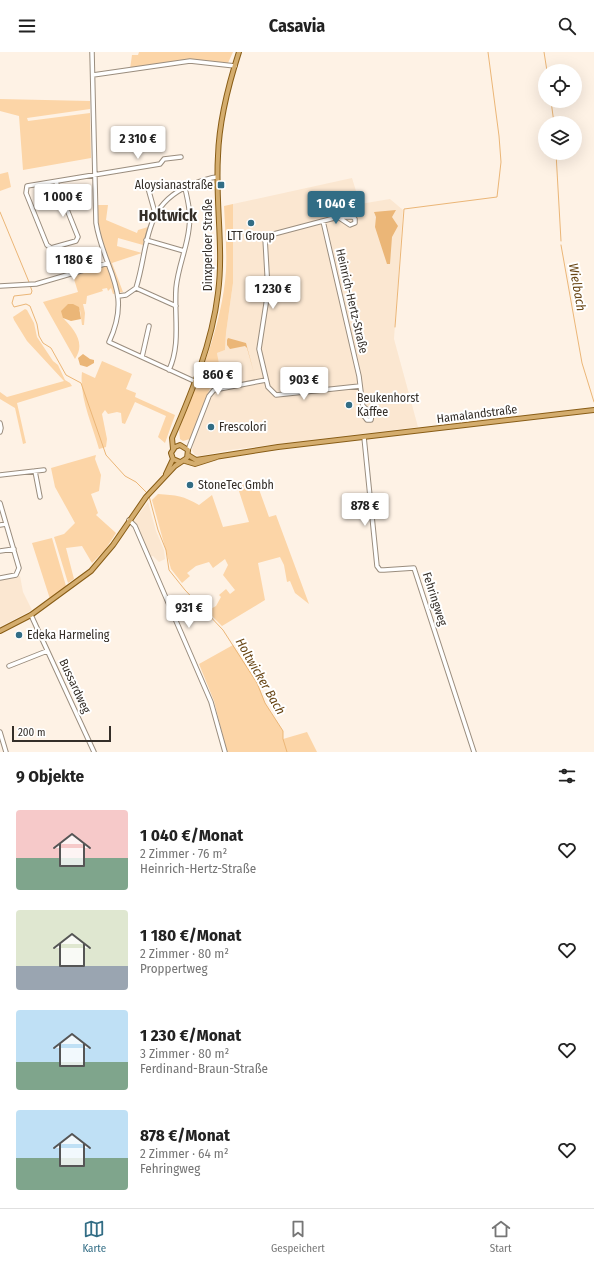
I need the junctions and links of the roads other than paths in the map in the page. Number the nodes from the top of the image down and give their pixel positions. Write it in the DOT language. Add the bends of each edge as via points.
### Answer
graph roads {
  1 [pos="92,52"];
  2 [pos="239,52"];
  3 [pos="234,66"];
  4 [pos="93,76"];
  5 [pos="181,157"];
  6 [pos="96,175"];
  7 [pos="217,177"];
  8 [pos="56,182"];
  9 [pos="148,188"];
  10 [pos="185,188"];
  11 [pos="156,213"];
  12 [pos="338,217"];
  13 [pos="323,221"];
  14 [pos="146,240"];
  15 [pos="184,251"];
  16 [pos="108,263"];
  17 [pos="0,286"];
  18 [pos="136,288"];
  19 [pos="119,296"];
  20 [pos="176,306"];
  21 [pos="149,326"];
  22 [pos="142,358"];
  23 [pos="169,370"];
  24 [pos="266,380"];
  25 [pos="194,381"];
  26 [pos="360,386"];
  27 [pos="363,406"];
  28 [pos="594,411"];
  29 [pos="0,423"];
  30 [pos="0,432"];
  31 [pos="174,433"];
  32 [pos="364,437"];
  33 [pos="192,440"];
  34 [pos="182,446"];
  35 [pos="173,449"];
  36 [pos="188,450"];
  37 [pos="188,455"];
  38 [pos="219,456"];
  39 [pos="173,459"];
  40 [pos="185,461"];
  41 [pos="180,462"];
  42 [pos="44,470"];
  43 [pos="35,471"];
  44 [pos="0,475"];
  45 [pos="163,480"];
  46 [pos="40,497"];
  47 [pos="0,503"];
  48 [pos="129,520"];
  49 [pos="6,524"];
  50 [pos="0,526"];
  51 [pos="14,549"];
  52 [pos="0,551"];
  53 [pos="0,578"];
  54 [pos="31,615"];
  55 [pos="0,631"];
  56 [pos="47,650"];
  57 [pos="9,666"];
  58 [pos="0,732"];
  59 [pos="6,752"];
  60 [pos="94,752"];
  61 [pos="225,752"];
  62 [pos="474,752"];
  1 -- 4 [label="street"];
  2 -- 3 [label="main road, Dinxperloer Straße"];
  3 -- 4 [label="street" via="190,61"];
  3 -- 7 [label="main road, Dinxperloer Straße" via="220,127"];
  4 -- 6 [label="street"];
  5 -- 6 [label="street" via="164,159 160,164"];
  6 -- 8 [label="street"];
  6 -- 16 [label="street" via="96,223"];
  7 -- 10 [label="street"];
  7 -- 25 [label="main road, Dinxperloer Straße" via="220,243 218,293 211,330"];
  8 -- 8 [label="street" via="78,237 76,241 53,248 49,247 26,189 27,186"];
  9 -- 11 [label="street"];
  10 -- 11 [label="street" via="174,194"];
  10 -- 15 [label="street" via="190,216"];
  11 -- 14 [label="street"];
  12 -- 13 [label="street"];
  13 -- 24 [label="street" via="266,237 264,242 268,291 259,349"];
  13 -- 26 [label="street, Heinrich-Hertz-Straße"];
  14 -- 15 [label="street"];
  14 -- 18 [label="street"];
  15 -- 20 [label="street" via="177,277"];
  16 -- 17 [label="street" via="36,284"];
  16 -- 19 [label="street"];
  18 -- 19 [label="street" via="126,295"];
  18 -- 20 [label="street"];
  19 -- 22 [label="street" via="116,324 109,342"];
  20 -- 23 [label="street" via="175,352"];
  21 -- 22 [label="street"];
  22 -- 23 [label="street"];
  23 -- 25 [label="street"];
  24 -- 26 [label="street" via="270,391 281,396"];
  24 -- 33 [label="street" via="214,390 209,396"];
  25 -- 31 [label="main road, Dinxperloer Straße"];
  26 -- 27 [label="street, Heinrich-Hertz-Straße"];
  28 -- 32 [label="main road, Hamalandstraße"];
  29 -- 30 [label="street"];
  31 -- 34 [label="main road" via="175,442"];
  31 -- 35 [label="main road, Dinxperloer Straße"];
  32 -- 38 [label="main road, Hamalandstraße"];
  32 -- 62 [label="street, Fehringweg" via="377,566 380,570 414,568"];
  33 -- 34 [label="street"];
  33 -- 36 [label="street"];
  34 -- 35 [label="main road"];
  34 -- 36 [label="main road"];
  35 -- 39 [label="main road"];
  36 -- 37 [label="main road"];
  37 -- 38 [label="main road, Hamalandstraße" via="196,460"];
  37 -- 40 [label="main road"];
  38 -- 40 [label="main road, Hamalandstraße" via="195,464"];
  39 -- 41 [label="main road"];
  39 -- 45 [label="main road"];
  40 -- 41 [label="main road"];
  41 -- 45 [label="main road"];
  42 -- 43 [label="street"];
  43 -- 44 [label="street"];
  43 -- 46 [label="street"];
  45 -- 48 [label="main road" via="150,492"];
  47 -- 49 [label="street"];
  48 -- 54 [label="main road" via="113,545 91,571"];
  48 -- 61 [label="street" via="135,526 211,702"];
  49 -- 50 [label="street"];
  49 -- 51 [label="street"];
  51 -- 52 [label="street"];
  51 -- 53 [label="street" via="19,572"];
  54 -- 55 [label="main road"];
  54 -- 56 [label="street, Bussardweg"];
  56 -- 57 [label="street, Bussardweg"];
  56 -- 60 [label="street, Bussardweg"];
  58 -- 59 [label="street"];
}
